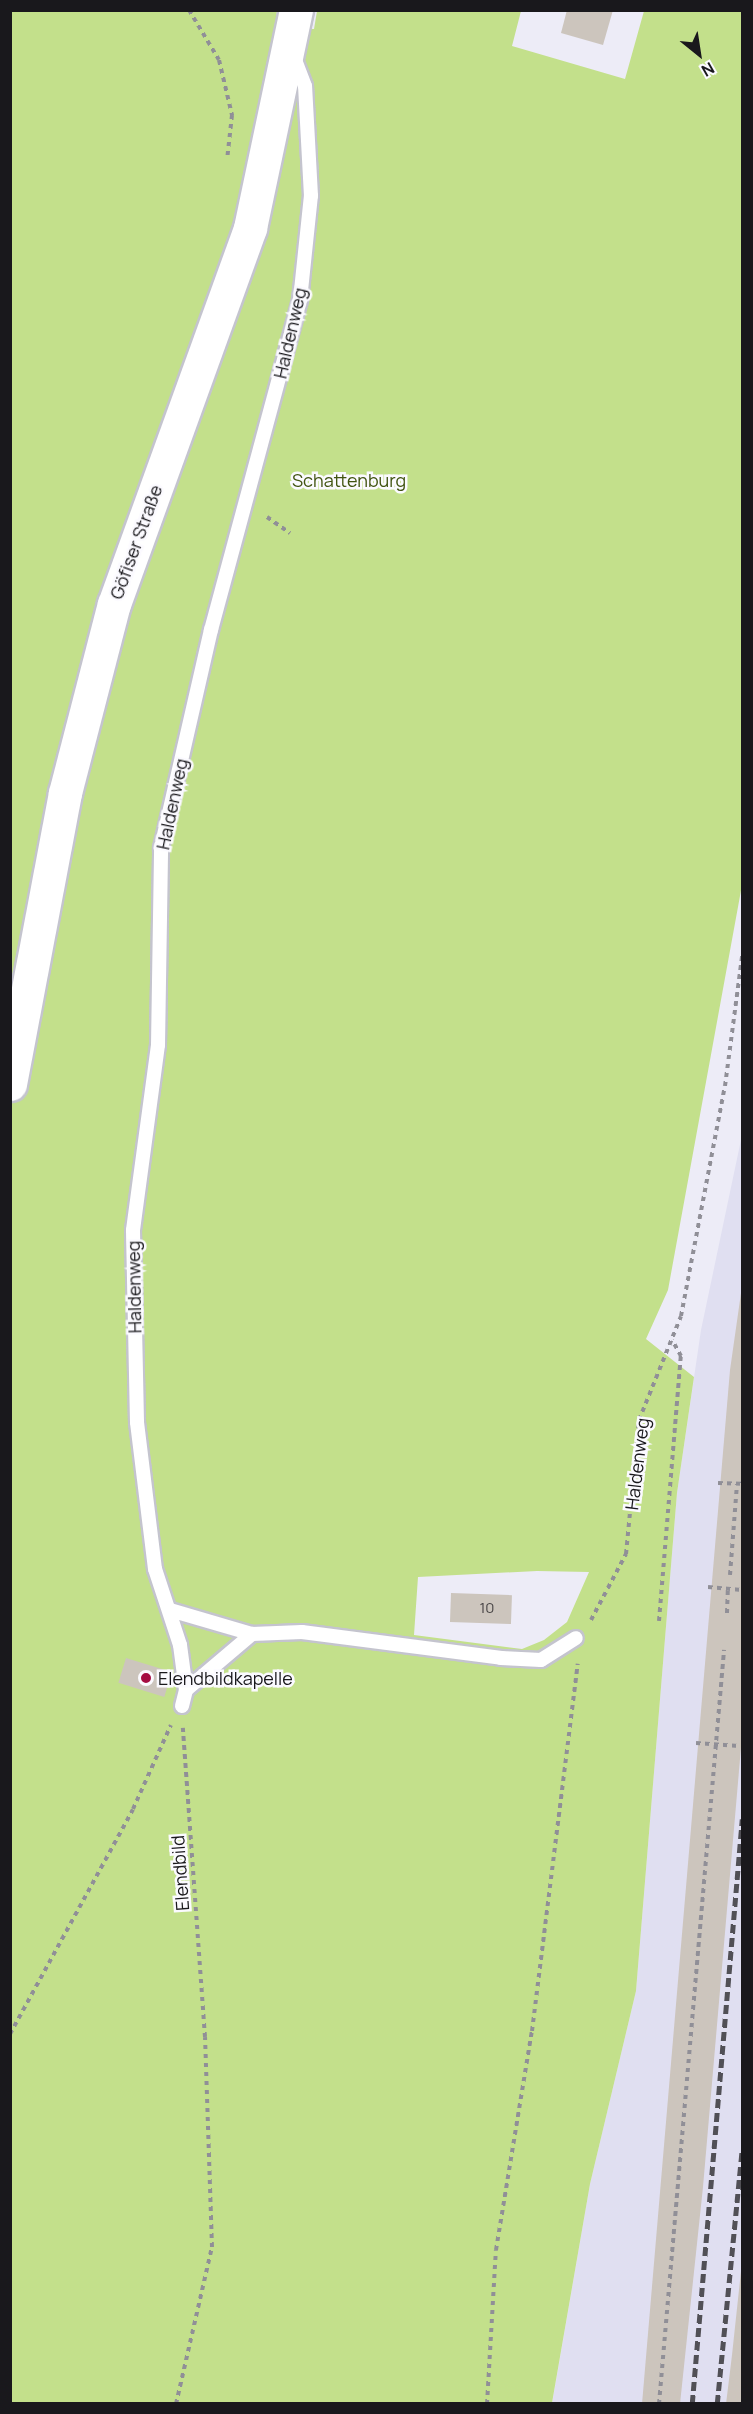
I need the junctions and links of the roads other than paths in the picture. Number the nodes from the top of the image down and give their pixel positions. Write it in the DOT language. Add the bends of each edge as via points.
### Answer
graph roads {
  1 [pos="296,10"];
  2 [pos="290,46"];
  3 [pos="10,1084"];
  4 [pos="171,1610"];
  5 [pos="252,1634"];
  6 [pos="576,1638"];
  7 [pos="186,1690"];
  8 [pos="182,1706"];
  1 -- 2 [label="main road, Göfiser Straße"];
  2 -- 3 [label="main road, Göfiser Straße" via="250,228 111,615 65,793"];
  2 -- 4 [label="lane, Haldenweg" via="305,86 311,196 300,300 211,630 161,848 158,1045 133,1230 137,1422 155,1569"];
  4 -- 5 [label="lane"];
  4 -- 7 [label="lane, Haldenweg"];
  5 -- 6 [label="lane" via="302,1632 541,1660"];
  5 -- 7 [label="lane"];
  7 -- 8 [label="lane, Haldenweg"];
}
